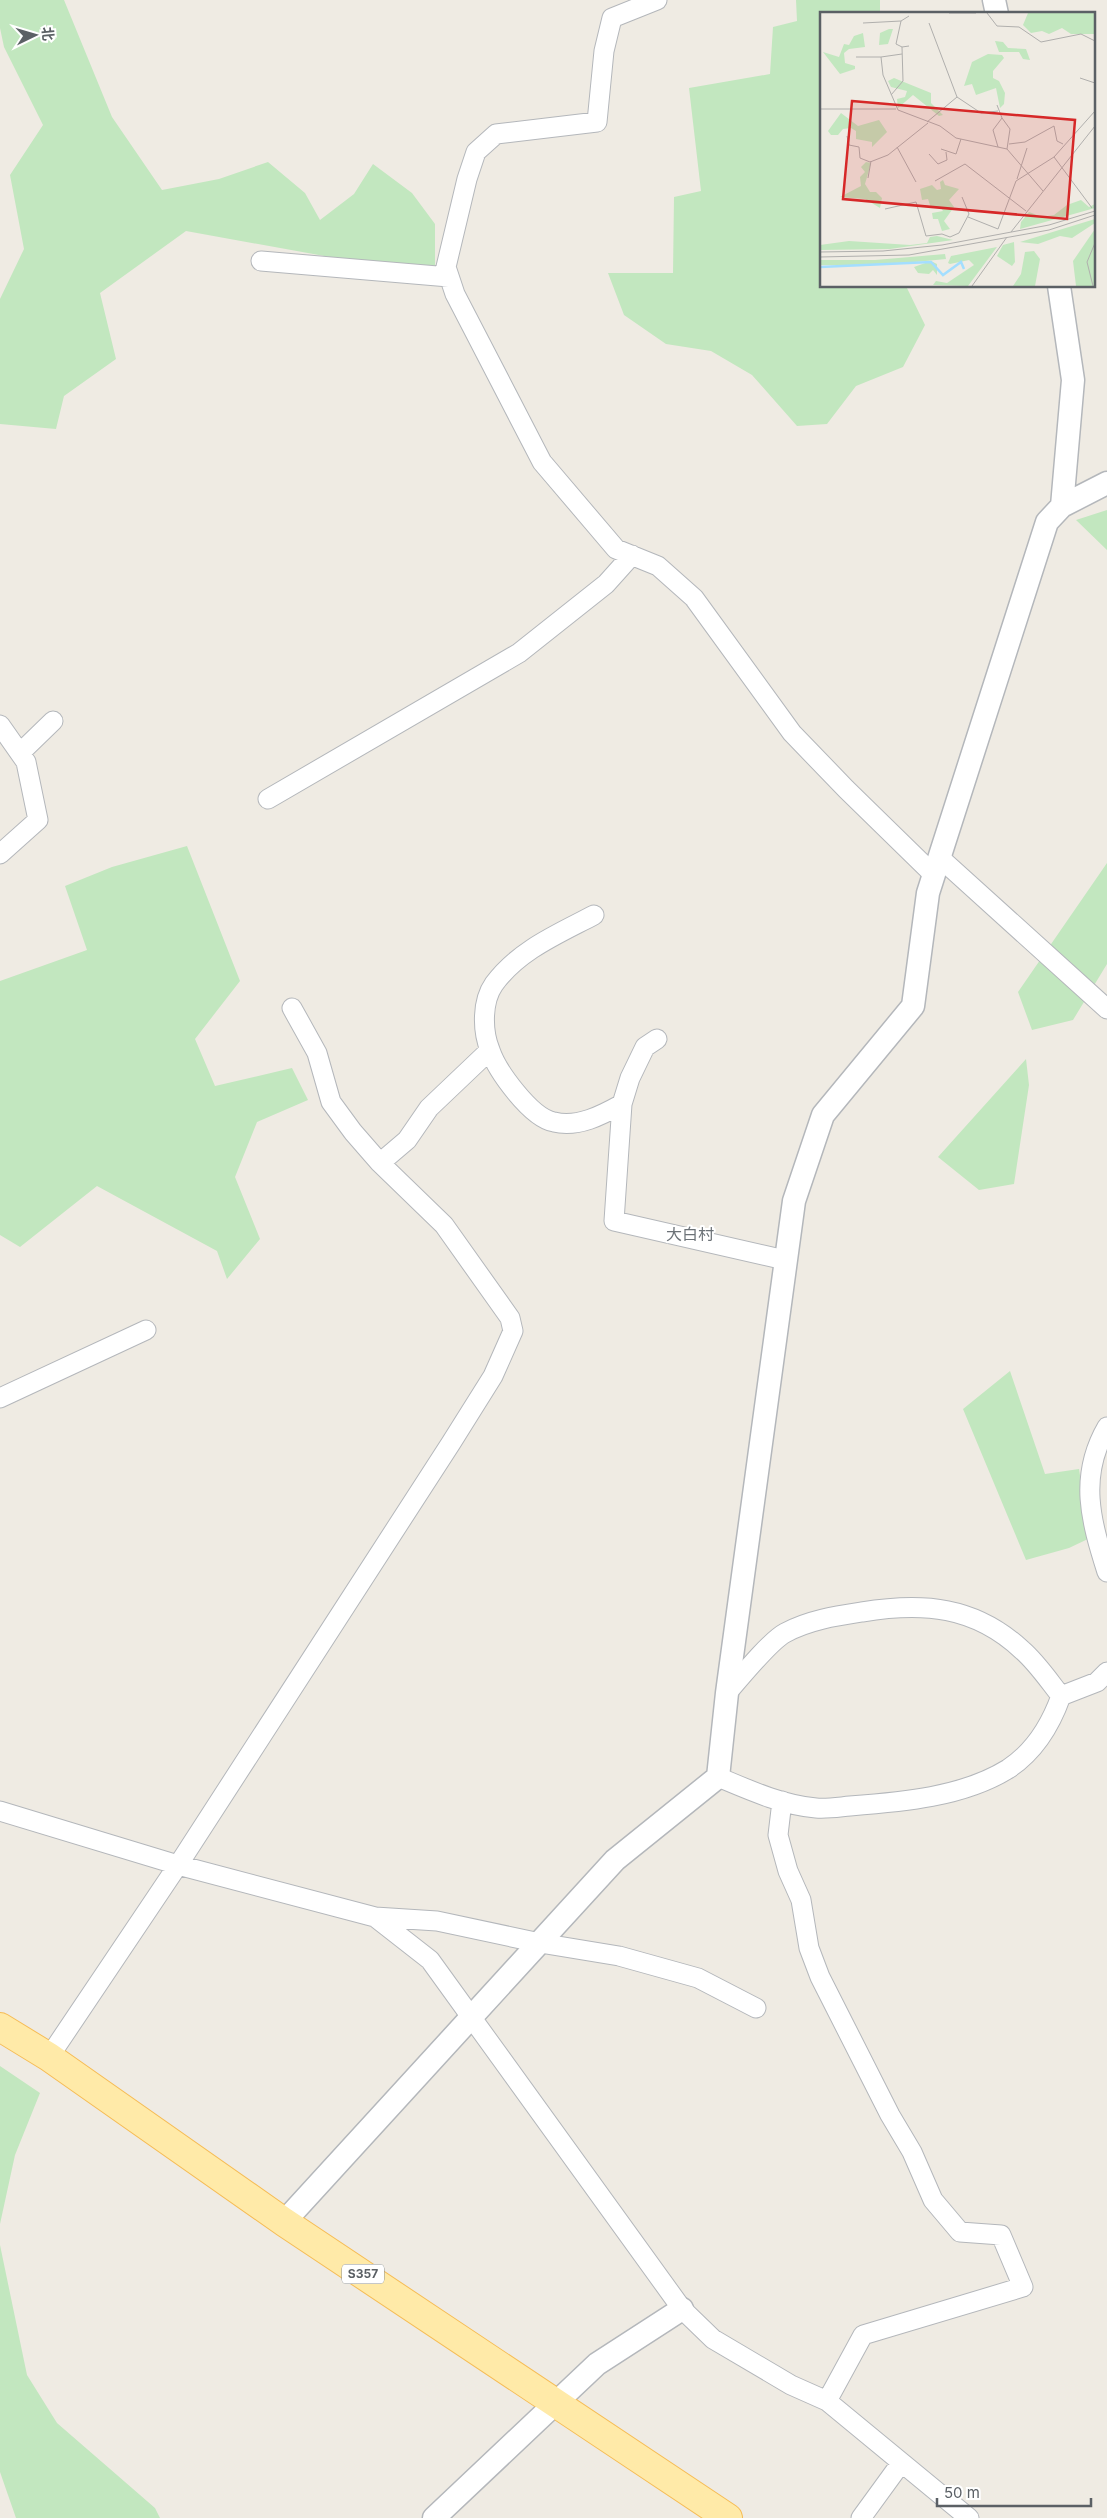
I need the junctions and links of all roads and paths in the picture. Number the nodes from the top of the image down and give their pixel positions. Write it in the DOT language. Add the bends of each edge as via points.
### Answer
graph roads {
  1 [pos="657,0"];
  2 [pos="261,261"];
  3 [pos="450,277"];
  4 [pos="1059,288"];
  5 [pos="1107,484"];
  6 [pos="1062,506"];
  7 [pos="632,555"];
  8 [pos="53,721"];
  9 [pos="0,725"];
  10 [pos="20,753"];
  11 [pos="268,799"];
  12 [pos="0,854"];
  13 [pos="936,866"];
  14 [pos="594,915"];
  15 [pos="292,1008"];
  16 [pos="1107,1009"];
  17 [pos="657,1039"];
  18 [pos="490,1050"];
  19 [pos="622,1104"];
  20 [pos="380,1163"];
  21 [pos="785,1260"];
  22 [pos="146,1330"];
  23 [pos="0,1398"];
  24 [pos="1107,1427"];
  25 [pos="1107,1572"];
  26 [pos="1107,1672"];
  27 [pos="727,1693"];
  28 [pos="1061,1696"];
  29 [pos="718,1777"];
  30 [pos="782,1801"];
  31 [pos="0,1811"];
  32 [pos="178,1865"];
  33 [pos="375,1917"];
  34 [pos="540,1943"];
  35 [pos="756,2008"];
  36 [pos="470,2018"];
  37 [pos="0,2027"];
  38 [pos="49,2057"];
  39 [pos="284,2222"];
  40 [pos="682,2309"];
  41 [pos="827,2401"];
  42 [pos="557,2404"];
  43 [pos="902,2462"];
  44 [pos="434,2518"];
  45 [pos="728,2518"];
  46 [pos="861,2518"];
  47 [pos="970,2518"];
  1 -- 3 [label="street" via="612,18 604,52 597,122 496,134 476,152 466,179 446,268"];
  2 -- 3 [label="street"];
  3 -- 7 [label="street" via="455,294 542,462 616,549"];
  4 -- 6 [label="street" via="1073,380"];
  5 -- 6 [label="street"];
  6 -- 13 [label="street" via="1047,522"];
  7 -- 11 [label="street" via="606,584 519,653"];
  7 -- 13 [label="street" via="658,566 694,598 792,733 846,790"];
  8 -- 10 [label="street"];
  9 -- 10 [label="street"];
  10 -- 12 [label="street" via="26,762 38,820"];
  13 -- 16 [label="street"];
  13 -- 21 [label="street" via="928,893 913,1006 823,1115 794,1201"];
  14 -- 18 [label="street" via="518,958 494,985 485,1005 485,1028"];
  15 -- 20 [label="street" via="317,1053 331,1102"];
  17 -- 19 [label="street" via="645,1047"];
  18 -- 19 [label="street" via="514,1090 543,1119 556,1123 592,1120"];
  18 -- 20 [label="street" via="429,1108 407,1140"];
  19 -- 21 [label="street" via="614,1221"];
  20 -- 32 [label="street" via="444,1225 510,1318 513,1331 493,1376 451,1443"];
  21 -- 27 [label="street"];
  22 -- 23 [label="street"];
  24 -- 25 [label="street" via="1092,1461 1088,1486 1092,1524"];
  26 -- 28 [label="street" via="1097,1682"];
  27 -- 28 [label="street" via="784,1633 821,1618 883,1608 922,1606 953,1610 989,1625 1022,1650"];
  27 -- 29 [label="street"];
  28 -- 30 [label="street" via="1053,1718 1037,1742 1009,1768 981,1782 943,1794 884,1804 816,1809"];
  29 -- 30 [label="street"];
  29 -- 34 [label="street" via="615,1860"];
  30 -- 41 [label="street" via="778,1835 788,1871 801,1900 809,1948 820,1977 912,2152 933,2200 960,2232 1000,2236 1022,2287 863,2335"];
  31 -- 32 [label="street"];
  32 -- 33 [label="street"];
  32 -- 38 [label="street"];
  33 -- 34 [label="street" via="437,1921"];
  33 -- 36 [label="street" via="430,1960"];
  34 -- 35 [label="street" via="619,1956 698,1978"];
  34 -- 36 [label="street"];
  36 -- 39 [label="street"];
  36 -- 40 [label="street"];
  37 -- 38 [label="main road, S357"];
  38 -- 39 [label="main road, S357"];
  39 -- 42 [label="main road, S357"];
  40 -- 41 [label="street" via="714,2339"];
  40 -- 42 [label="street" via="597,2364"];
  41 -- 43 [label="street"];
  42 -- 44 [label="street"];
  42 -- 45 [label="main road, S357"];
  43 -- 46 [label="street"];
  43 -- 47 [label="street"];
}
